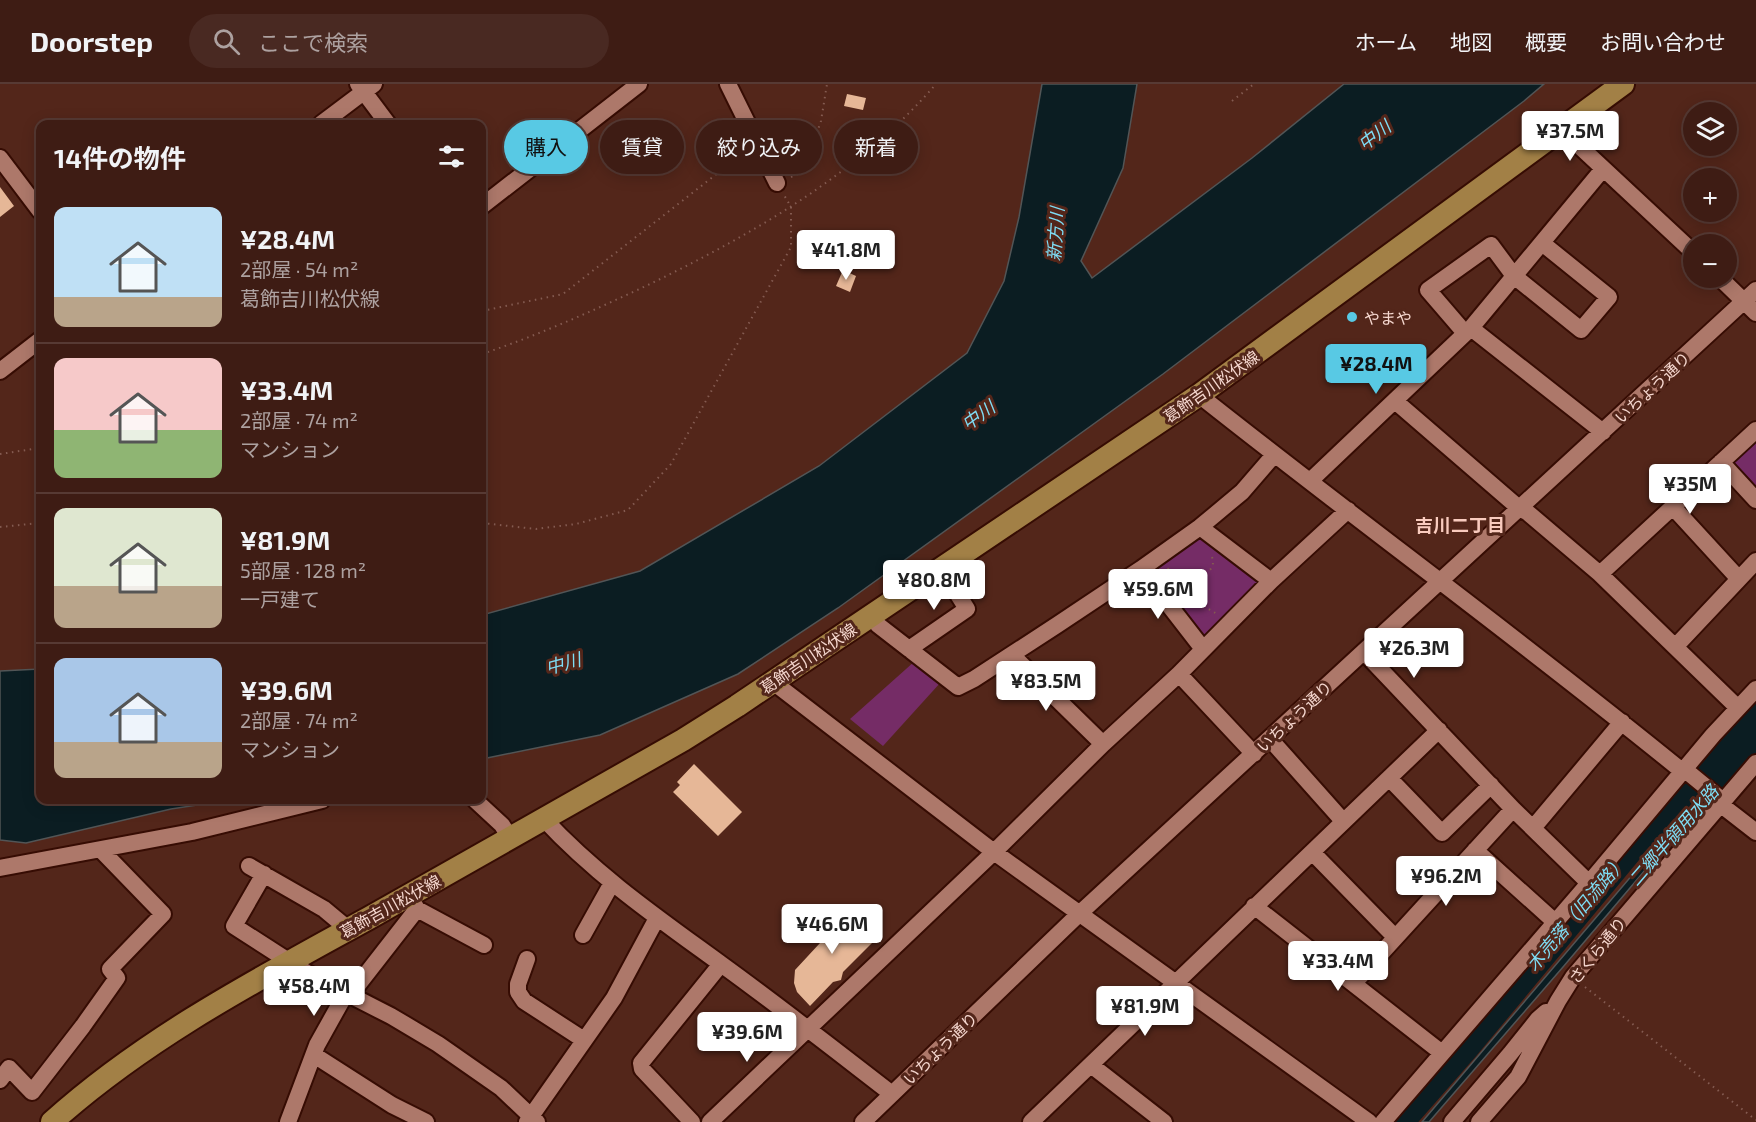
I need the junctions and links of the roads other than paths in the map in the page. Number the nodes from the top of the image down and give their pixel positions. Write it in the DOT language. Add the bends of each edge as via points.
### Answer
graph roads {
  1 [pos="639,84"];
  2 [pos="728,84"];
  3 [pos="1623,84"];
  4 [pos="365,86"];
  5 [pos="326,120"];
  6 [pos="386,120"];
  7 [pos="1561,129"];
  8 [pos="0,158"];
  9 [pos="1603,169"];
  10 [pos="777,183"];
  11 [pos="486,203"];
  12 [pos="36,206"];
  13 [pos="1542,243"];
  14 [pos="1683,243"];
  15 [pos="1514,276"];
  16 [pos="1734,288"];
  17 [pos="1752,301"];
  18 [pos="1468,331"];
  19 [pos="36,343"];
  20 [pos="0,371"];
  21 [pos="1199,395"];
  22 [pos="1395,401"];
  23 [pos="1756,430"];
  24 [pos="1603,432"];
  25 [pos="1275,455"];
  26 [pos="1721,462"];
  27 [pos="1310,482"];
  28 [pos="1756,500"];
  29 [pos="1673,507"];
  30 [pos="1519,508"];
  31 [pos="1348,510"];
  32 [pos="1200,527"];
  33 [pos="1756,561"];
  34 [pos="942,569"];
  35 [pos="1141,569"];
  36 [pos="1600,574"];
  37 [pos="1739,579"];
  38 [pos="1271,581"];
  39 [pos="1440,581"];
  40 [pos="872,615"];
  41 [pos="1676,647"];
  42 [pos="909,649"];
  43 [pos="1203,649"];
  44 [pos="1364,652"];
  45 [pos="1012,655"];
  46 [pos="1179,674"];
  47 [pos="773,682"];
  48 [pos="1756,689"];
  49 [pos="1738,708"];
  50 [pos="1622,722"];
  51 [pos="1439,730"];
  52 [pos="1270,739"];
  53 [pos="1104,744"];
  54 [pos="1254,754"];
  55 [pos="1756,763"];
  56 [pos="1683,770"];
  57 [pos="1389,778"];
  58 [pos="1491,785"];
  59 [pos="1719,800"];
  60 [pos="306,804"];
  61 [pos="479,804"];
  62 [pos="1513,809"];
  63 [pos="544,819"];
  64 [pos="1343,820"];
  65 [pos="1533,828"];
  66 [pos="1756,832"];
  67 [pos="510,838"];
  68 [pos="101,850"];
  69 [pos="1475,850"];
  70 [pos="994,852"];
  71 [pos="1312,852"];
  72 [pos="0,868"];
  73 [pos="612,883"];
  74 [pos="1589,883"];
  75 [pos="413,902"];
  76 [pos="1254,906"];
  77 [pos="1079,914"];
  78 [pos="657,918"];
  79 [pos="1555,922"];
  80 [pos="348,929"];
  81 [pos="583,935"];
  82 [pos="1395,937"];
  83 [pos="484,945"];
  84 [pos="527,959"];
  85 [pos="290,962"];
  86 [pos="721,964"];
  87 [pos="1175,983"];
  88 [pos="1354,983"];
  89 [pos="348,994"];
  90 [pos="1558,1001"];
  91 [pos="808,1029"];
  92 [pos="584,1040"];
  93 [pos="1442,1053"];
  94 [pos="314,1055"];
  95 [pos="1091,1065"];
  96 [pos="3,1069"];
  97 [pos="892,1094"];
  98 [pos="532,1120"];
  99 [pos="52,1122"];
  100 [pos="288,1122"];
  101 [pos="426,1122"];
  102 [pos="692,1122"];
  103 [pos="711,1122"];
  104 [pos="863,1122"];
  105 [pos="1031,1122"];
  106 [pos="1164,1122"];
  107 [pos="1369,1122"];
  108 [pos="1383,1122"];
  109 [pos="1452,1122"];
  110 [pos="1479,1122"];
  1 -- 11 [label="street"];
  2 -- 10 [label="street"];
  3 -- 7 [label="main road, 葛飾吉川松伏線"];
  4 -- 5 [label="street"];
  4 -- 6 [label="street"];
  7 -- 9 [label="street"];
  7 -- 21 [label="main road, 葛飾吉川松伏線"];
  8 -- 12 [label="street"];
  9 -- 13 [label="street"];
  9 -- 14 [label="street"];
  13 -- 15 [label="street"];
  13 -- 15 [label="street" via="1609,297 1581,330"];
  15 -- 18 [label="street"];
  15 -- 18 [label="street" via="1491,245 1428,290"];
  16 -- 17 [label="street"];
  17 -- 24 [label="street, いちょう通り"];
  18 -- 22 [label="street"];
  18 -- 24 [label="street"];
  19 -- 20 [label="street"];
  21 -- 25 [label="street"];
  21 -- 34 [label="main road, 葛飾吉川松伏線"];
  22 -- 27 [label="street"];
  22 -- 30 [label="street"];
  23 -- 26 [label="street"];
  24 -- 30 [label="street, いちょう通り"];
  25 -- 27 [label="street"];
  25 -- 32 [label="street" via="1242,492"];
  26 -- 28 [label="street"];
  26 -- 29 [label="street"];
  27 -- 31 [label="street"];
  29 -- 36 [label="street"];
  29 -- 37 [label="street"];
  30 -- 36 [label="street"];
  30 -- 39 [label="street, いちょう通り"];
  31 -- 38 [label="street"];
  31 -- 39 [label="street"];
  32 -- 35 [label="street"];
  32 -- 38 [label="street"];
  33 -- 37 [label="street"];
  34 -- 40 [label="main road, 葛飾吉川松伏線"];
  34 -- 42 [label="street" via="967,609"];
  35 -- 43 [label="street"];
  35 -- 45 [label="street"];
  36 -- 41 [label="street"];
  37 -- 41 [label="street"];
  38 -- 43 [label="street"];
  39 -- 44 [label="street, いちょう通り"];
  39 -- 50 [label="street"];
  40 -- 42 [label="street" via="879,626"];
  40 -- 47 [label="main road, 葛飾吉川松伏線"];
  41 -- 49 [label="street"];
  42 -- 45 [label="street" via="958,687"];
  43 -- 46 [label="street"];
  44 -- 51 [label="street"];
  44 -- 52 [label="street, いちょう通り"];
  45 -- 53 [label="street"];
  46 -- 53 [label="street"];
  46 -- 54 [label="street"];
  47 -- 63 [label="main road, 葛飾吉川松伏線" via="683,740"];
  47 -- 70 [label="street"];
  48 -- 49 [label="street"];
  49 -- 56 [label="street"];
  50 -- 56 [label="street"];
  50 -- 65 [label="street"];
  51 -- 57 [label="street"];
  51 -- 58 [label="street"];
  52 -- 54 [label="street, いちょう通り"];
  52 -- 64 [label="street"];
  53 -- 70 [label="street"];
  54 -- 77 [label="street, いちょう通り"];
  55 -- 59 [label="street, さくら通り"];
  56 -- 59 [label="street"];
  56 -- 74 [label="street"];
  57 -- 58 [label="street" via="1442,833"];
  57 -- 64 [label="street"];
  58 -- 62 [label="street"];
  59 -- 66 [label="street"];
  59 -- 90 [label="street, さくら通り" via="1573,977"];
  60 -- 68 [label="street"];
  61 -- 67 [label="street"];
  62 -- 65 [label="street"];
  62 -- 69 [label="street"];
  63 -- 67 [label="main road, 葛飾吉川松伏線"];
  63 -- 73 [label="street"];
  64 -- 71 [label="street"];
  65 -- 74 [label="street"];
  67 -- 75 [label="main road, 葛飾吉川松伏線"];
  68 -- 72 [label="street"];
  68 -- 96 [label="street" via="163,914 110,969 117,978 32,1092"];
  69 -- 79 [label="street"];
  69 -- 82 [label="street"];
  70 -- 77 [label="street"];
  70 -- 91 [label="street"];
  71 -- 76 [label="street"];
  71 -- 82 [label="street"];
  73 -- 78 [label="street"];
  73 -- 81 [label="street"];
  74 -- 79 [label="street"];
  75 -- 80 [label="main road, 葛飾吉川松伏線"];
  75 -- 83 [label="street"];
  75 -- 89 [label="street"];
  76 -- 87 [label="street"];
  76 -- 88 [label="street"];
  77 -- 87 [label="street"];
  77 -- 97 [label="street, いちょう通り"];
  78 -- 86 [label="street"];
  78 -- 92 [label="street" via="614,998"];
  79 -- 93 [label="street"];
  80 -- 85 [label="main road, 葛飾吉川松伏線"];
  80 -- 85 [label="street" via="324,909 257,870 234,926"];
  82 -- 88 [label="street"];
  84 -- 92 [label="street" via="518,992"];
  85 -- 89 [label="street"];
  85 -- 99 [label="main road, 葛飾吉川松伏線" via="112,1072"];
  86 -- 91 [label="street"];
  86 -- 102 [label="street" via="641,1063 642,1069"];
  87 -- 95 [label="street"];
  87 -- 107 [label="street"];
  88 -- 93 [label="street"];
  89 -- 94 [label="street"];
  89 -- 98 [label="street" via="476,1069"];
  90 -- 109 [label="street, さくら通り" via="1538,1018"];
  90 -- 110 [label="street, さくら通り" via="1518,1077"];
  91 -- 97 [label="street"];
  91 -- 103 [label="street"];
  92 -- 98 [label="street"];
  93 -- 108 [label="street"];
  94 -- 100 [label="street"];
  94 -- 101 [label="street"];
  95 -- 105 [label="street"];
  95 -- 106 [label="street"];
  97 -- 104 [label="street, いちょう通り"];
}
